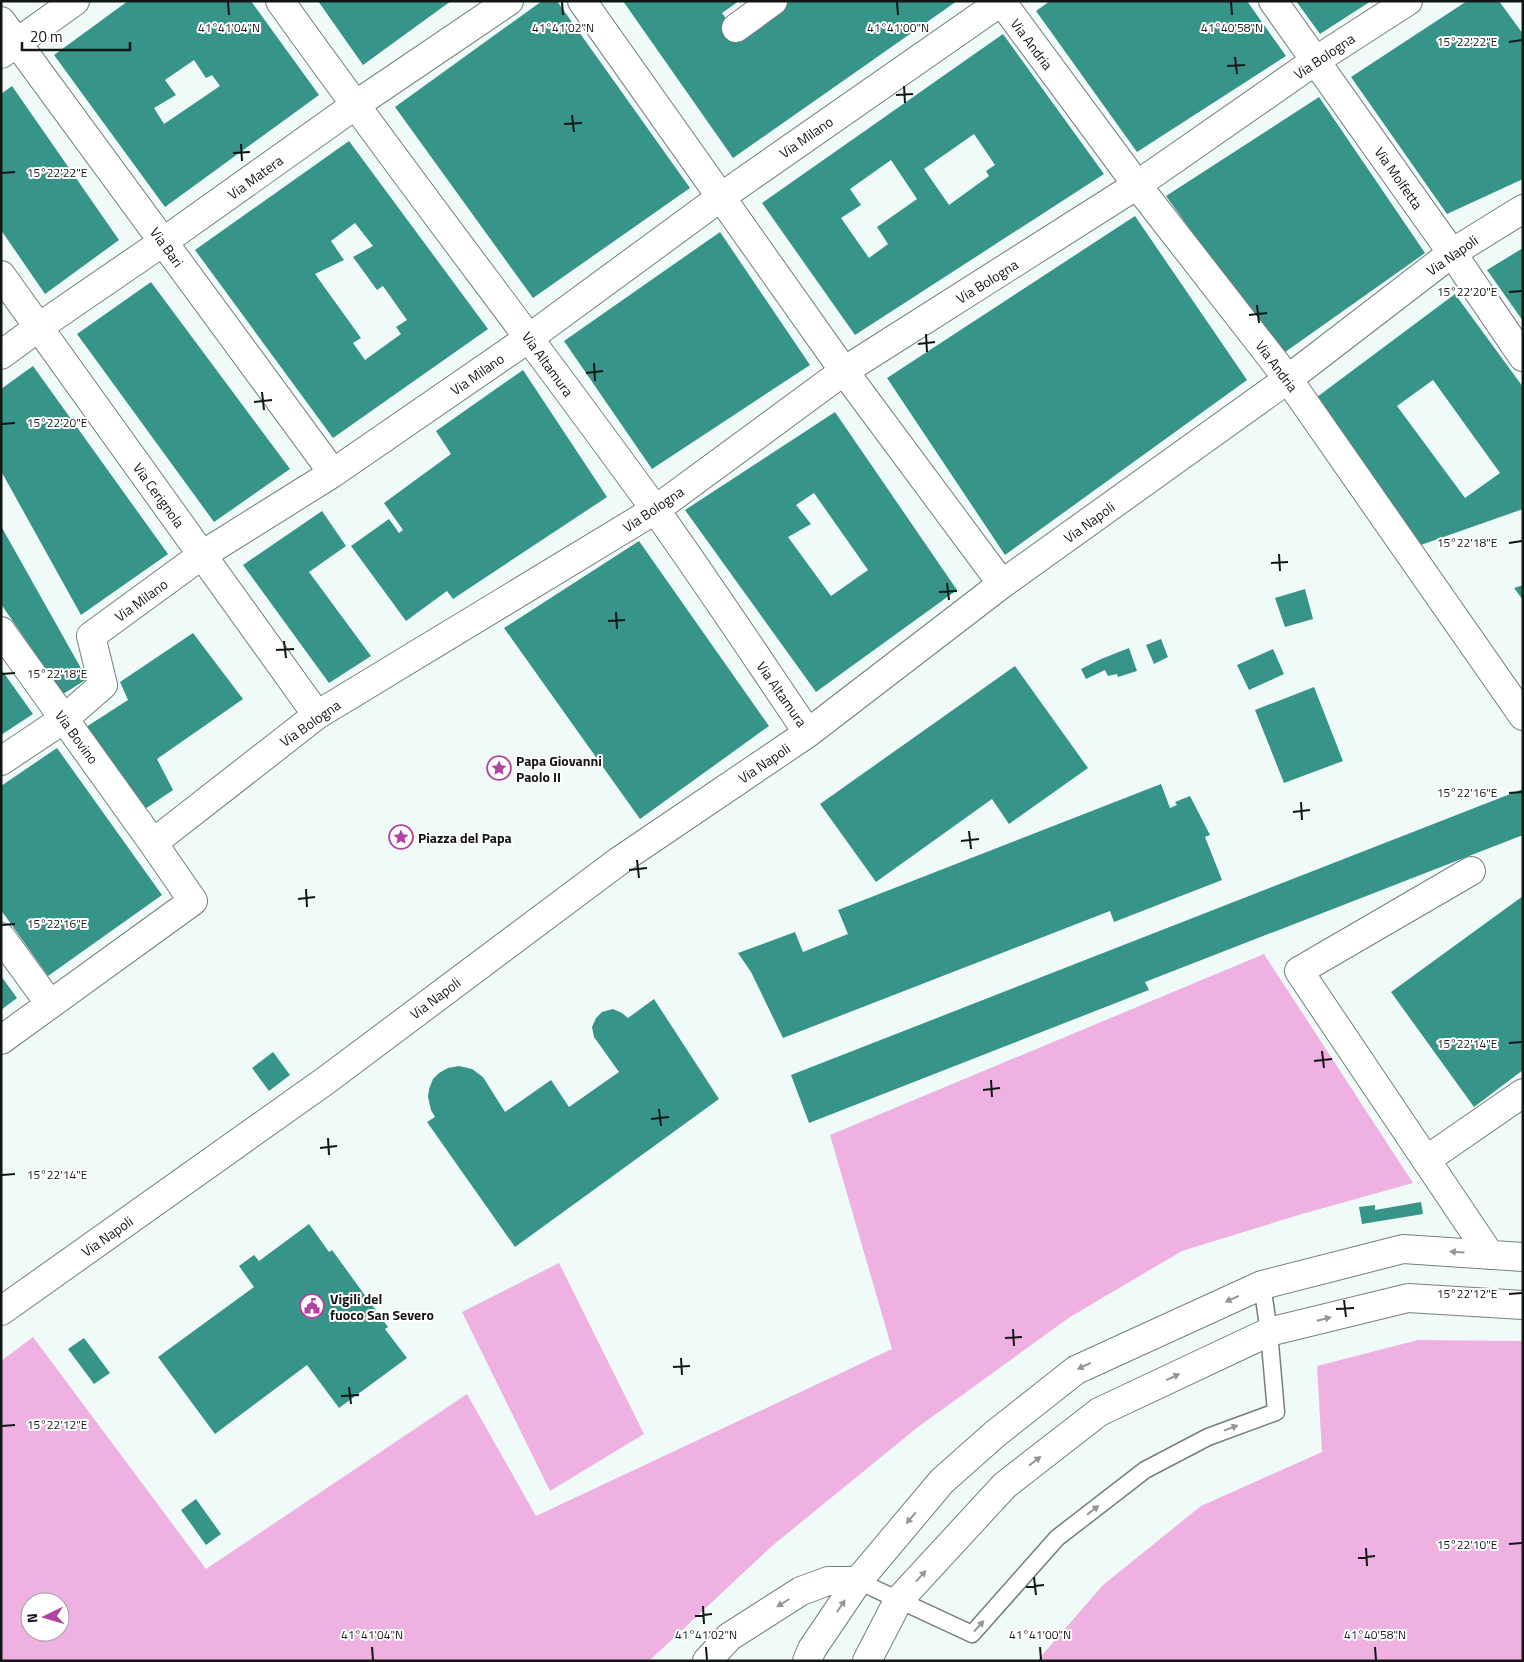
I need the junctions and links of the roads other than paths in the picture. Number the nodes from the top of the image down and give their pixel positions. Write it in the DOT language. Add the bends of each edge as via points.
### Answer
graph roads {
  1 [pos="75,1"];
  2 [pos="280,1"];
  3 [pos="509,1"];
  4 [pos="582,1"];
  5 [pos="773,1"];
  6 [pos="1273,1"];
  7 [pos="1408,1"];
  8 [pos="1001,2"];
  9 [pos="736,28"];
  10 [pos="6,39"];
  11 [pos="1315,61"];
  12 [pos="354,106"];
  13 [pos="1137,185"];
  14 [pos="721,196"];
  15 [pos="1523,209"];
  16 [pos="164,242"];
  17 [pos="1452,253"];
  18 [pos="1,275"];
  19 [pos="39,327"];
  20 [pos="529,338"];
  21 [pos="1,355"];
  22 [pos="1523,357"];
  23 [pos="844,372"];
  24 [pos="1288,379"];
  25 [pos="333,472"];
  26 [pos="656,510"];
  27 [pos="202,555"];
  28 [pos="1002,584"];
  29 [pos="1,631"];
  30 [pos="317,715"];
  31 [pos="1523,716"];
  32 [pos="64,719"];
  33 [pos="808,733"];
  34 [pos="1,761"];
  35 [pos="153,843"];
  36 [pos="1471,871"];
  37 [pos="1,937"];
  38 [pos="50,1004"];
  39 [pos="1,1040"];
  40 [pos="1523,1093"];
  41 [pos="1426,1160"];
  42 [pos="1490,1255"];
  43 [pos="1523,1257"];
  44 [pos="1262,1285"];
  45 [pos="1523,1305"];
  46 [pos="1,1311"];
  47 [pos="1269,1332"];
  48 [pos="858,1581"];
  49 [pos="898,1601"];
  50 [pos="707,1661"];
  51 [pos="807,1661"];
  52 [pos="866,1661"];
  1 -- 10 [label="street"];
  2 -- 12 [label="street, Via Altamura"];
  3 -- 12 [label="street, Via Matera"];
  4 -- 14 [label="street"];
  5 -- 9 [label="street"];
  6 -- 11 [label="street, Via Molfetta"];
  7 -- 11 [label="street, Via Bologna"];
  8 -- 13 [label="street, Via Andria"];
  8 -- 14 [label="street, Via Milano"];
  10 -- 16 [label="street, Via Bari"];
  11 -- 13 [label="street, Via Bologna"];
  11 -- 17 [label="street, Via Molfetta"];
  12 -- 16 [label="street, Via Matera"];
  12 -- 20 [label="street, Via Altamura"];
  13 -- 23 [label="street, Via Bologna"];
  13 -- 24 [label="street, Via Andria"];
  14 -- 20 [label="street, Via Milano"];
  14 -- 23 [label="street"];
  15 -- 17 [label="street, Via Napoli"];
  16 -- 19 [label="street, Via Matera"];
  16 -- 25 [label="street, Via Bari"];
  17 -- 22 [label="street, Via Molfetta"];
  17 -- 24 [label="street, Via Napoli"];
  18 -- 19 [label="street, Via Cerignola"];
  19 -- 21 [label="street, Via Matera"];
  19 -- 27 [label="street, Via Cerignola"];
  20 -- 25 [label="street, Via Milano"];
  20 -- 26 [label="street, Via Altamura"];
  23 -- 26 [label="street, Via Bologna"];
  23 -- 28 [label="street"];
  24 -- 28 [label="street, Via Napoli"];
  24 -- 31 [label="street, Via Andria"];
  25 -- 27 [label="street, Via Milano"];
  26 -- 30 [label="street, Via Bologna"];
  26 -- 33 [label="street, Via Altamura"];
  27 -- 30 [label="street, Via Cerignola"];
  27 -- 32 [label="street, Via Milano" via="92,636 103,685"];
  28 -- 33 [label="street, Via Napoli"];
  29 -- 32 [label="street, Via Bovino"];
  30 -- 35 [label="street, Via Bologna"];
  32 -- 34 [label="street, Via Milano"];
  32 -- 35 [label="street, Via Bovino"];
  33 -- 46 [label="street, Via Napoli" via="619,861 325,1081"];
  35 -- 38 [label="street" via="193,901"];
  36 -- 41 [label="street" via="1299,971"];
  37 -- 38 [label="street"];
  38 -- 39 [label="street"];
  40 -- 41 [label="street"];
  41 -- 42 [label="street"];
  42 -- 43 [label="street"];
  42 -- 44 [label="street, one-way" via="1403,1249"];
  44 -- 47 [label="lane"];
  44 -- 48 [label="street, one-way" via="1076,1370 942,1481"];
  47 -- 45 [label="street, one-way" via="1408,1298"];
  49 -- 47 [label="street, one-way" via="1005,1485 1099,1412"];
  49 -- 47 [label="lane, one-way" via="972,1634 1057,1538 1145,1470 1208,1437 1276,1412"];
  48 -- 49 [label="lane"];
  48 -- 50 [label="street, one-way" via="828,1581 800,1591 729,1637"];
  51 -- 48 [label="street, one-way"];
  49 -- 52 [label="street"];
}
